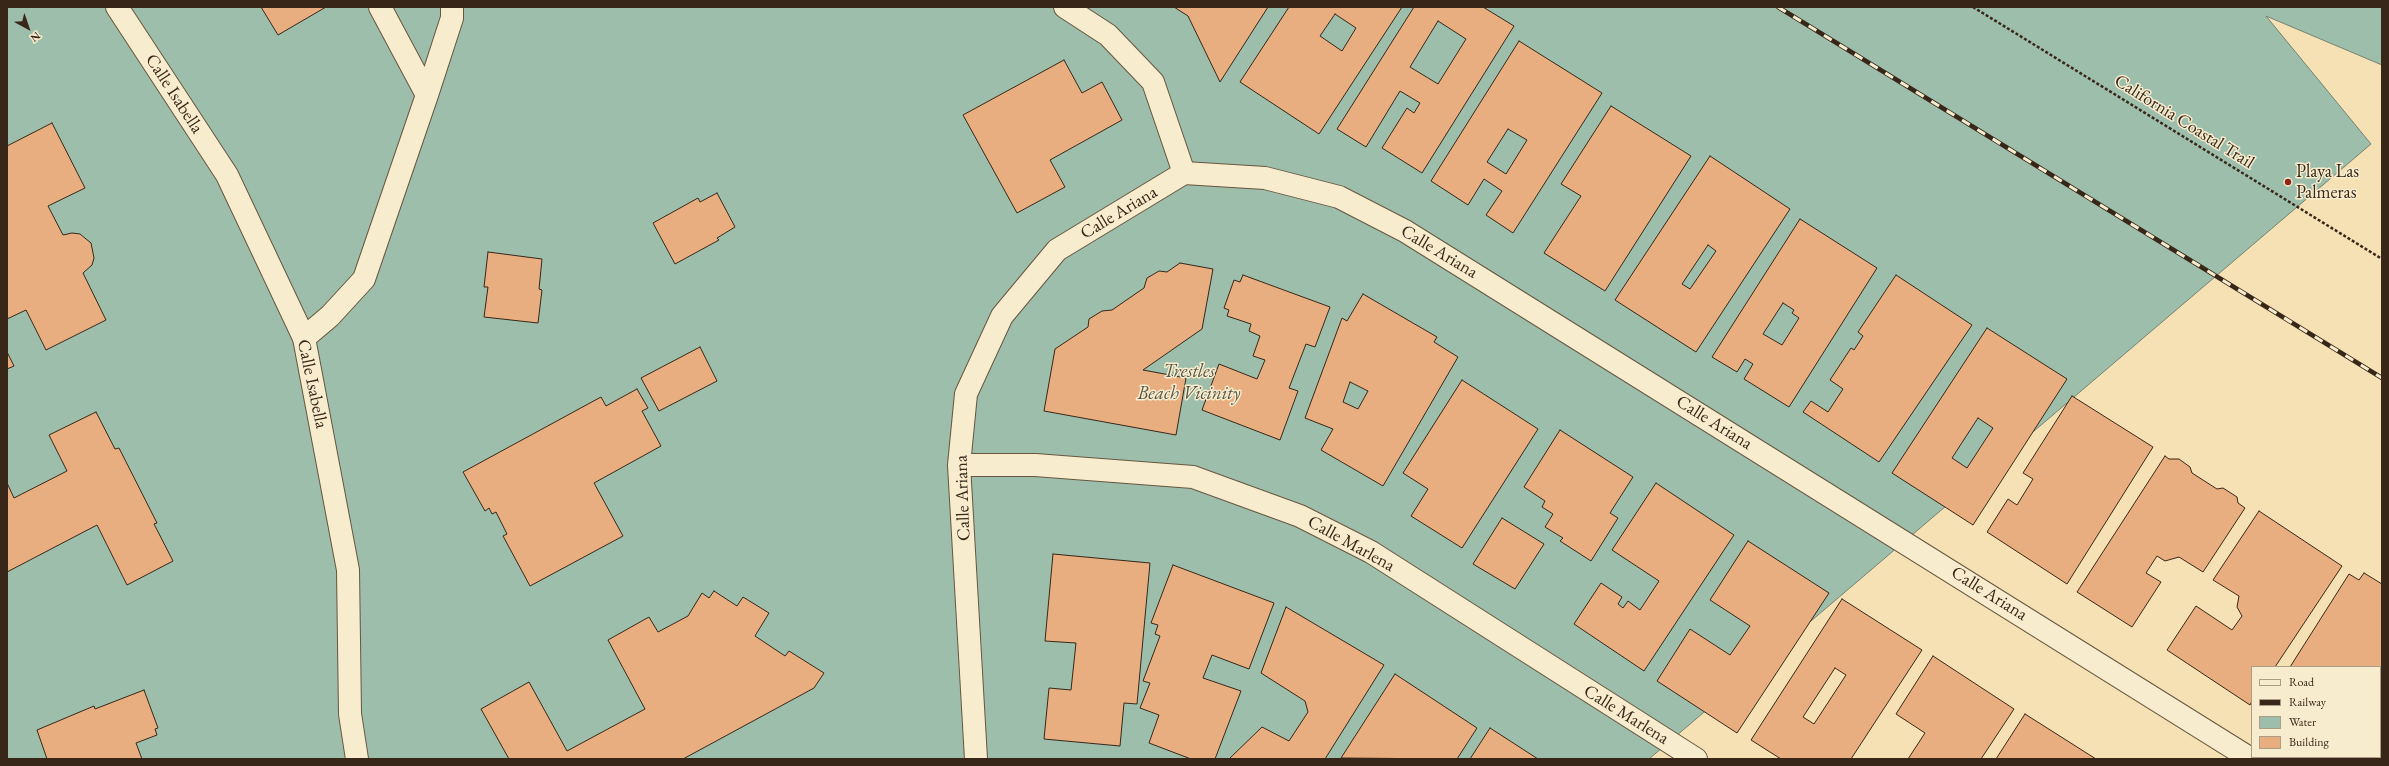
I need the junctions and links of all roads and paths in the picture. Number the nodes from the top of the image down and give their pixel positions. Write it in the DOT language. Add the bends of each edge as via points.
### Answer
graph roads {
  1 [pos="117,7"];
  2 [pos="380,7"];
  3 [pos="452,7"];
  4 [pos="1065,7"];
  5 [pos="1974,7"];
  6 [pos="427,96"];
  7 [pos="1184,173"];
  8 [pos="2382,259"];
  9 [pos="304,338"];
  10 [pos="959,465"];
  11 [pos="357,759"];
  12 [pos="976,759"];
  13 [pos="1696,759"];
  14 [pos="2252,759"];
  1 -- 9 [label="street, Calle Isabella" via="227,175"];
  2 -- 6 [label="street"];
  3 -- 6 [label="street" via="452,18"];
  4 -- 7 [label="street" via="1108,35 1153,82"];
  5 -- 8 [label="path, California Coastal Trail"];
  6 -- 9 [label="street" via="364,279 330,316"];
  7 -- 10 [label="street, Calle Ariana" via="1057,250 1002,316 966,394"];
  7 -- 14 [label="street, Calle Ariana" via="1265,178 1339,197 1405,231"];
  9 -- 11 [label="street, Calle Isabella" via="348,570 350,714"];
  10 -- 12 [label="street, Calle Ariana"];
  10 -- 13 [label="street, Calle Marlena" via="1035,465 1193,477 1300,516 1371,552"];
}
